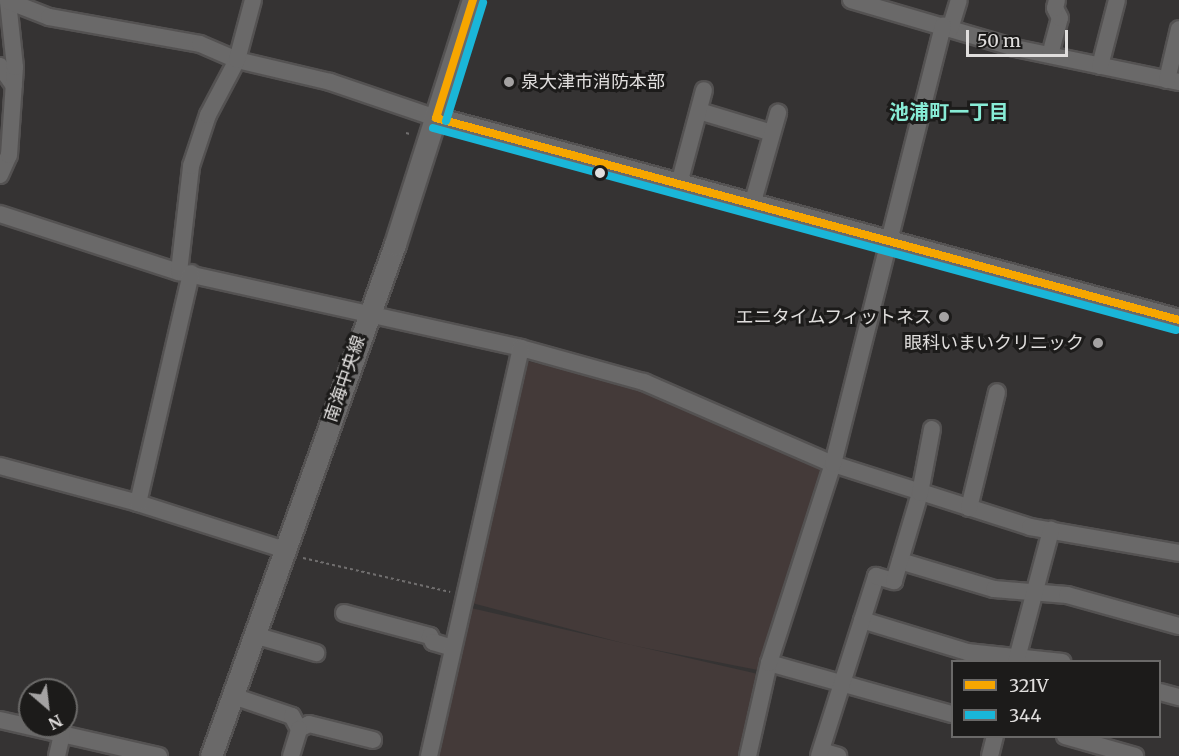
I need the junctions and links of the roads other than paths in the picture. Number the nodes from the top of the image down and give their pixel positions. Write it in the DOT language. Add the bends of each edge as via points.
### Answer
graph roads {
  1 [pos="253,0"];
  2 [pos="473,0"];
  3 [pos="851,0"];
  4 [pos="958,0"];
  5 [pos="1057,0"];
  6 [pos="1117,0"];
  7 [pos="9,1"];
  8 [pos="946,27"];
  9 [pos="1179,29"];
  10 [pos="1050,55"];
  11 [pos="237,60"];
  12 [pos="0,66"];
  13 [pos="1100,66"];
  14 [pos="1173,81"];
  15 [pos="14,87"];
  16 [pos="704,90"];
  17 [pos="699,111"];
  18 [pos="778,113"];
  19 [pos="436,118"];
  20 [pos="772,133"];
  21 [pos="0,176"];
  22 [pos="679,184"];
  23 [pos="752,206"];
  24 [pos="0,214"];
  25 [pos="887,242"];
  26 [pos="185,272"];
  27 [pos="369,312"];
  28 [pos="1179,320"];
  29 [pos="521,348"];
  30 [pos="997,392"];
  31 [pos="932,429"];
  32 [pos="833,464"];
  33 [pos="0,466"];
  34 [pos="920,493"];
  35 [pos="138,503"];
  36 [pos="969,508"];
  37 [pos="1051,530"];
  38 [pos="1179,553"];
  39 [pos="294,554"];
  40 [pos="900,561"];
  41 [pos="1036,594"];
  42 [pos="344,613"];
  43 [pos="862,620"];
  44 [pos="1179,626"];
  45 [pos="254,636"];
  46 [pos="453,648"];
  47 [pos="316,653"];
  48 [pos="1017,659"];
  49 [pos="1032,660"];
  50 [pos="769,663"];
  51 [pos="841,684"];
  52 [pos="1161,692"];
  53 [pos="233,696"];
  54 [pos="1179,697"];
  55 [pos="951,714"];
  56 [pos="0,720"];
  57 [pos="18,724"];
  58 [pos="299,729"];
  59 [pos="61,738"];
  60 [pos="76,738"];
  61 [pos="994,738"];
  62 [pos="1072,738"];
  63 [pos="373,740"];
  64 [pos="820,753"];
  65 [pos="57,756"];
  66 [pos="159,756"];
  67 [pos="211,756"];
  68 [pos="291,756"];
  69 [pos="429,756"];
  70 [pos="748,756"];
  71 [pos="838,756"];
  72 [pos="990,756"];
  73 [pos="1135,756"];
  1 -- 11 [label="street"];
  2 -- 19 [label="street, 南海中央線"];
  3 -- 8 [label="street"];
  4 -- 8 [label="street"];
  5 -- 10 [label="street" via="1055,8 1060,18"];
  6 -- 13 [label="street"];
  7 -- 11 [label="street" via="49,17 200,44"];
  7 -- 15 [label="street"];
  8 -- 10 [label="street"];
  8 -- 25 [label="street"];
  9 -- 14 [label="street"];
  10 -- 13 [label="street"];
  11 -- 19 [label="street" via="330,82"];
  11 -- 26 [label="street" via="208,114 191,166"];
  12 -- 15 [label="street"];
  13 -- 14 [label="street"];
  15 -- 21 [label="street" via="9,155"];
  16 -- 17 [label="street"];
  17 -- 20 [label="street"];
  17 -- 22 [label="street"];
  18 -- 20 [label="street"];
  19 -- 22 [label="street"];
  19 -- 27 [label="street, 南海中央線"];
  20 -- 23 [label="street"];
  22 -- 23 [label="street"];
  23 -- 25 [label="street"];
  24 -- 26 [label="street"];
  25 -- 28 [label="street"];
  25 -- 32 [label="street"];
  26 -- 27 [label="street"];
  26 -- 35 [label="street"];
  27 -- 29 [label="street"];
  27 -- 39 [label="street, 南海中央線"];
  29 -- 32 [label="street" via="644,382"];
  29 -- 46 [label="street"];
  30 -- 36 [label="street"];
  31 -- 34 [label="street"];
  32 -- 34 [label="street"];
  32 -- 50 [label="street"];
  33 -- 35 [label="street"];
  34 -- 36 [label="street"];
  34 -- 40 [label="street"];
  35 -- 39 [label="street"];
  36 -- 37 [label="street"];
  37 -- 38 [label="street"];
  37 -- 41 [label="street"];
  39 -- 45 [label="street, 南海中央線"];
  40 -- 41 [label="street" via="994,589"];
  40 -- 43 [label="street" via="894,581 876,576"];
  41 -- 44 [label="street" via="1067,595"];
  41 -- 48 [label="street"];
  42 -- 46 [label="street" via="430,636 433,642"];
  43 -- 48 [label="street" via="968,652"];
  43 -- 51 [label="street"];
  45 -- 47 [label="street"];
  45 -- 53 [label="street, 南海中央線"];
  46 -- 69 [label="street"];
  48 -- 49 [label="street"];
  50 -- 51 [label="street"];
  50 -- 70 [label="street"];
  51 -- 55 [label="street"];
  51 -- 64 [label="street"];
  52 -- 54 [label="street"];
  53 -- 58 [label="street" via="292,716"];
  53 -- 67 [label="street, 南海中央線"];
  56 -- 57 [label="street"];
  58 -- 63 [label="street" via="309,724"];
  58 -- 68 [label="street"];
  59 -- 65 [label="street"];
  60 -- 66 [label="street"];
  61 -- 72 [label="street"];
  62 -- 73 [label="street"];
  64 -- 71 [label="street"];
}
